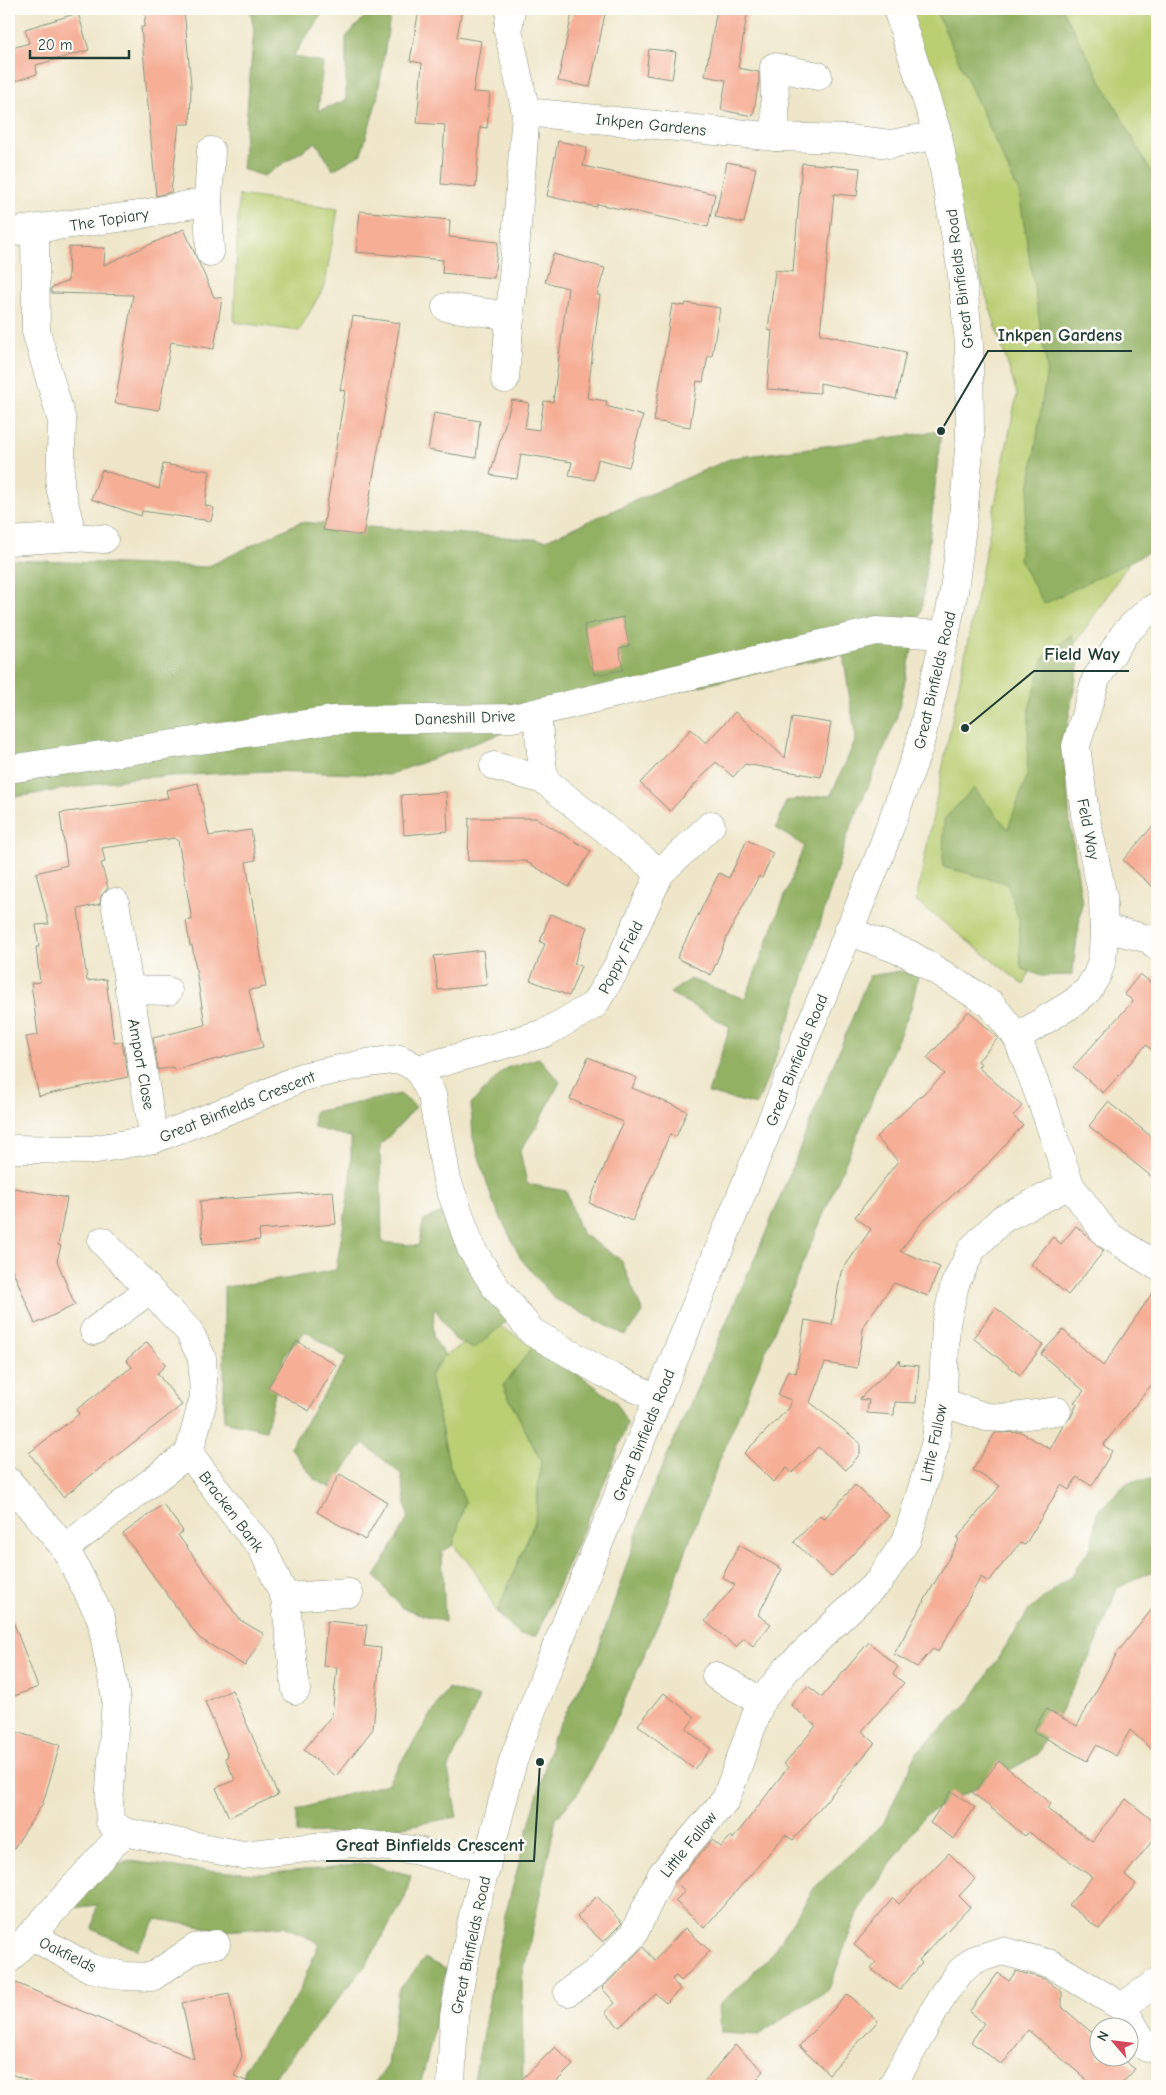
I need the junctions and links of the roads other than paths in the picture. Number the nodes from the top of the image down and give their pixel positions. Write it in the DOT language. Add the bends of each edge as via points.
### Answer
graph roads {
  1 [pos="512,9"];
  2 [pos="897,9"];
  3 [pos="818,76"];
  4 [pos="526,112"];
  5 [pos="938,135"];
  6 [pos="776,137"];
  7 [pos="211,151"];
  8 [pos="208,201"];
  9 [pos="22,231"];
  10 [pos="210,252"];
  11 [pos="446,307"];
  12 [pos="511,316"];
  13 [pos="505,378"];
  14 [pos="73,536"];
  15 [pos="104,539"];
  16 [pos="9,541"];
  17 [pos="1157,606"];
  18 [pos="945,635"];
  19 [pos="538,724"];
  20 [pos="494,766"];
  21 [pos="9,769"];
  22 [pos="544,780"];
  23 [pos="710,825"];
  24 [pos="660,873"];
  25 [pos="115,902"];
  26 [pos="1104,928"];
  27 [pos="848,931"];
  28 [pos="1157,946"];
  29 [pos="129,990"];
  30 [pos="168,990"];
  31 [pos="1018,1036"];
  32 [pos="418,1069"];
  33 [pos="154,1139"];
  34 [pos="9,1149"];
  35 [pos="1070,1185"];
  36 [pos="102,1241"];
  37 [pos="1157,1266"];
  38 [pos="149,1290"];
  39 [pos="94,1331"];
  40 [pos="658,1399"];
  41 [pos="942,1402"];
  42 [pos="1057,1411"];
  43 [pos="189,1453"];
  44 [pos="9,1482"];
  45 [pos="65,1548"];
  46 [pos="348,1593"];
  47 [pos="285,1597"];
  48 [pos="716,1676"];
  49 [pos="296,1690"];
  50 [pos="761,1701"];
  51 [pos="124,1832"];
  52 [pos="486,1869"];
  53 [pos="30,1935"];
  54 [pos="216,1944"];
  55 [pos="9,1959"];
  56 [pos="1157,1982"];
  57 [pos="568,1992"];
  58 [pos="1122,2007"];
  59 [pos="1147,2048"];
  60 [pos="451,2086"];
  61 [pos="892,2086"];
  1 -- 4 [label="street" via="508,30"];
  2 -- 5 [label="street, Great Binfields Road"];
  3 -- 6 [label="street" via="774,67"];
  4 -- 6 [label="street, Inkpen Gardens"];
  4 -- 12 [label="street"];
  5 -- 6 [label="street, Inkpen Gardens" via="891,144"];
  5 -- 18 [label="street, Great Binfields Road" via="961,267 968,344 970,428 964,518"];
  7 -- 8 [label="street"];
  8 -- 9 [label="street, The Topiary" via="133,216"];
  8 -- 10 [label="street"];
  9 -- 14 [label="street" via="36,331 62,421 60,487"];
  11 -- 12 [label="street"];
  12 -- 13 [label="street"];
  14 -- 15 [label="street"];
  14 -- 16 [label="street"];
  17 -- 26 [label="street, Feld Way" via="1125,633 1096,679 1076,746 1085,814 1103,897"];
  18 -- 21 [label="street, Daneshill Drive" via="876,631 513,718 332,720"];
  18 -- 27 [label="street, Great Binfields Road" via="919,747"];
  19 -- 22 [label="street"];
  20 -- 22 [label="street"];
  22 -- 24 [label="street"];
  23 -- 24 [label="street, Poppy Field"];
  24 -- 32 [label="street, Poppy Field" via="617,967 594,1005 545,1033"];
  25 -- 29 [label="street, Amport Close"];
  26 -- 28 [label="street" via="1149,939"];
  26 -- 31 [label="street, Feld Way" via="1102,960 1088,990 1073,1003"];
  27 -- 31 [label="street" via="909,954 962,985 992,1004"];
  27 -- 40 [label="street, Great Binfields Road"];
  29 -- 30 [label="street"];
  29 -- 33 [label="street, Amport Close"];
  31 -- 35 [label="street"];
  32 -- 33 [label="street, Great Binfields Crescent" via="400,1059 302,1077"];
  32 -- 40 [label="street" via="432,1095 447,1180 471,1248 494,1285 532,1332"];
  33 -- 34 [label="street, Great Binfields Crescent" via="91,1150"];
  35 -- 37 [label="street" via="1106,1234"];
  35 -- 41 [label="street, Little Fallow" via="1002,1219 972,1249 955,1284 946,1323"];
  36 -- 38 [label="street, Bracken Bank"];
  38 -- 39 [label="street"];
  38 -- 43 [label="street, Bracken Bank" via="189,1331 202,1358 204,1397"];
  40 -- 52 [label="street, Great Binfields Road" via="513,1761"];
  41 -- 42 [label="street" via="986,1417 1005,1418"];
  41 -- 50 [label="street, Little Fallow" via="936,1445 907,1539 879,1581 786,1670"];
  43 -- 45 [label="street, Bracken Bank"];
  43 -- 47 [label="street, Bracken Bank" via="261,1546"];
  44 -- 45 [label="street"];
  45 -- 51 [label="street" via="101,1618 116,1699 110,1822"];
  46 -- 47 [label="street"];
  47 -- 49 [label="street, Bracken Bank"];
  48 -- 50 [label="street"];
  50 -- 57 [label="street, Little Fallow" via="726,1799 662,1874 633,1935 594,1974"];
  51 -- 52 [label="street" via="242,1856 352,1843 414,1850"];
  51 -- 53 [label="street, Oakfields"];
  52 -- 60 [label="street, Great Binfields Road" via="472,1920 454,2016"];
  53 -- 54 [label="street, Oakfields" via="90,1968 124,1976 152,1977 195,1948"];
  53 -- 55 [label="street, Oakfields"];
  56 -- 58 [label="street"];
  58 -- 59 [label="street"];
  58 -- 61 [label="street" via="1051,1964 1002,1951 974,1960 944,1993"];
}
